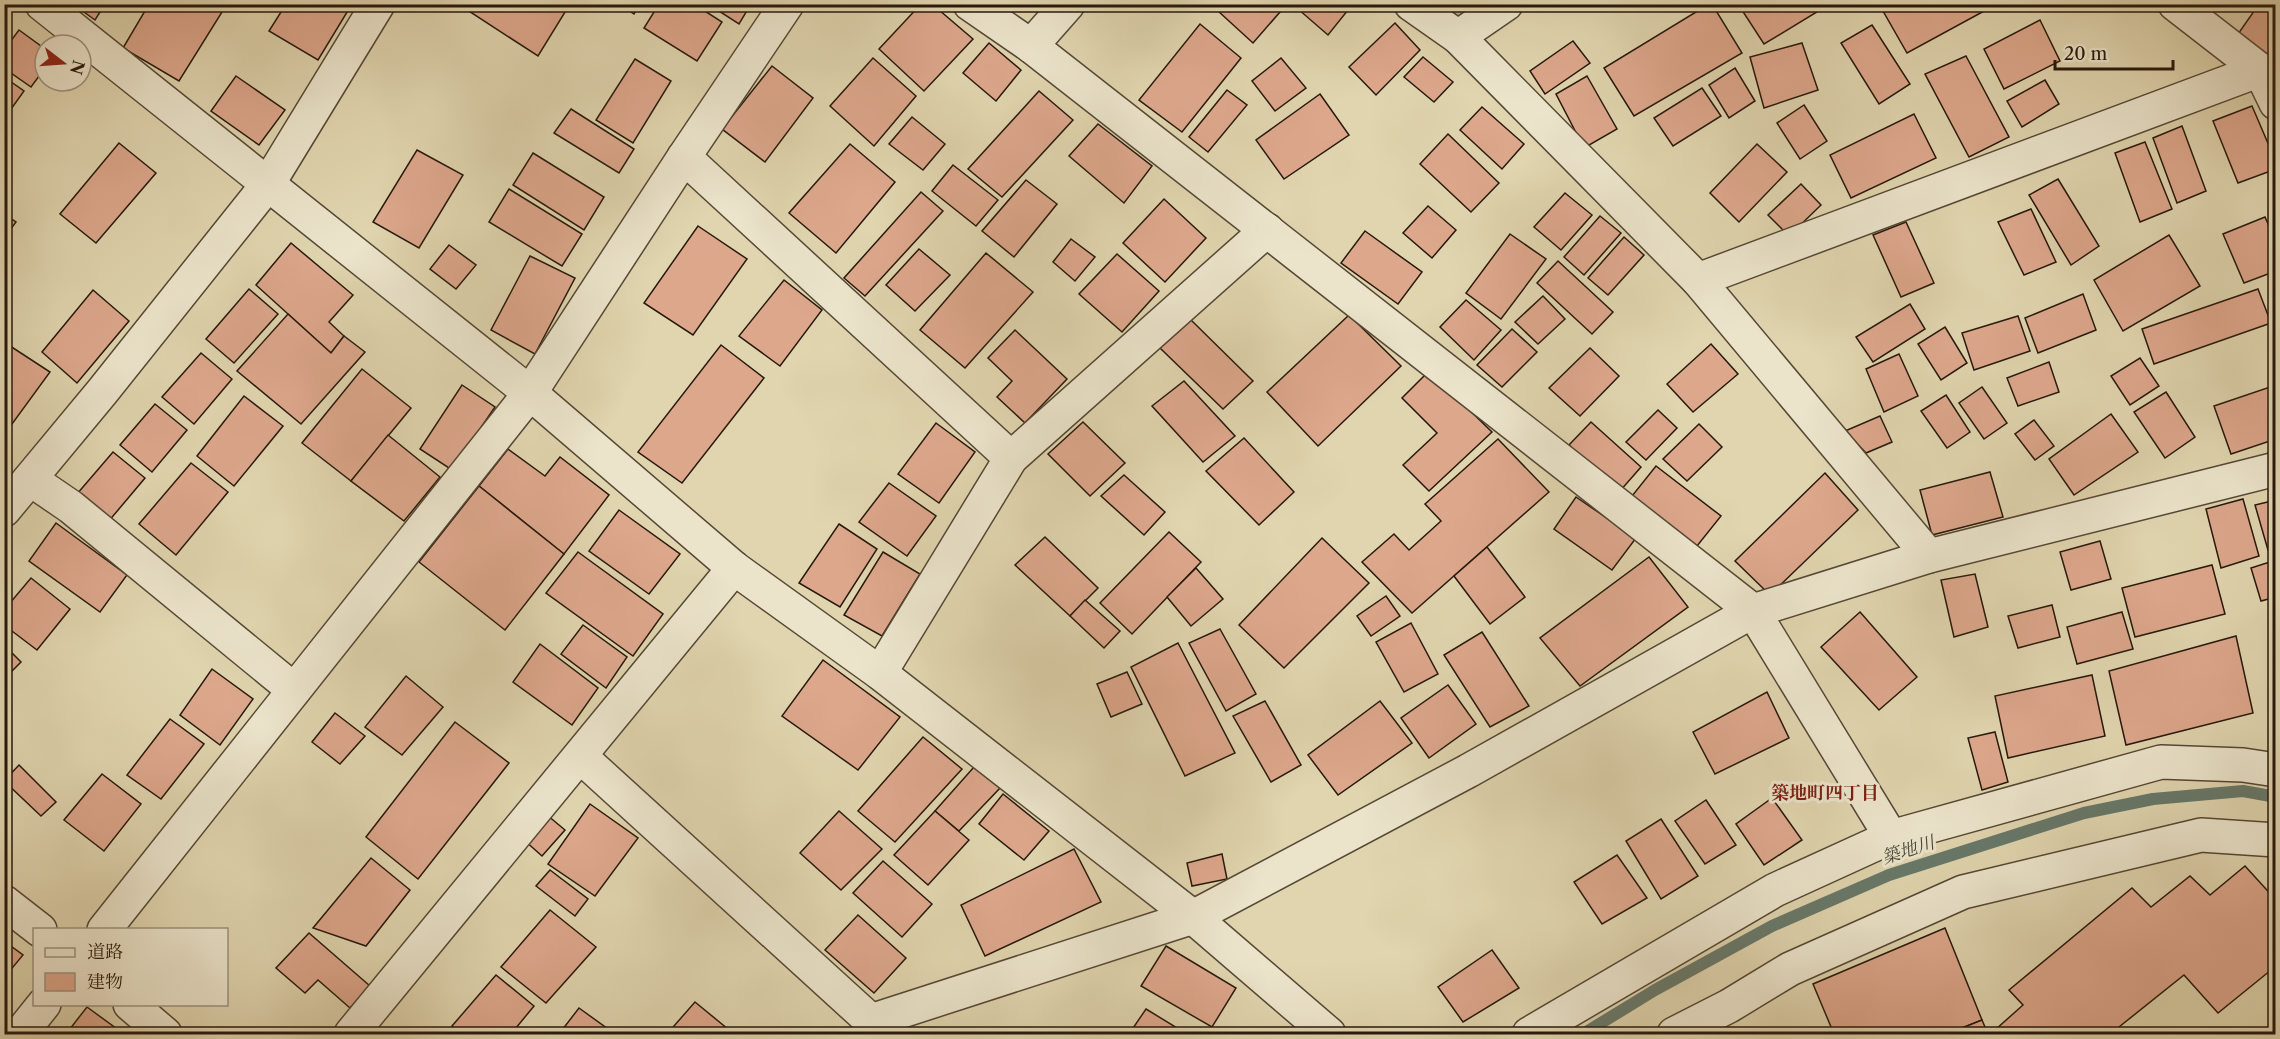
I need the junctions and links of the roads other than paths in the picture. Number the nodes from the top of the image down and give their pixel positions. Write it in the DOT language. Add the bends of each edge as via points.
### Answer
graph roads {
  1 [pos="42,4"];
  2 [pos="378,4"];
  3 [pos="787,4"];
  4 [pos="970,4"];
  5 [pos="1068,4"];
  6 [pos="1411,4"];
  7 [pos="1506,4"];
  8 [pos="2175,4"];
  9 [pos="1458,38"];
  10 [pos="1031,45"];
  11 [pos="2260,69"];
  12 [pos="2276,104"];
  13 [pos="684,158"];
  14 [pos="268,184"];
  15 [pos="1267,230"];
  16 [pos="1698,280"];
  17 [pos="530,393"];
  18 [pos="1011,458"];
  19 [pos="2276,469"];
  20 [pos="30,479"];
  21 [pos="4,510"];
  22 [pos="1929,556"];
  23 [pos="734,568"];
  24 [pos="1753,611"];
  25 [pos="880,673"];
  26 [pos="294,690"];
  27 [pos="580,756"];
  28 [pos="2276,770"];
  29 [pos="1891,837"];
  30 [pos="2276,840"];
  31 [pos="4,902"];
  32 [pos="1193,917"];
  33 [pos="37,928"];
  34 [pos="106,928"];
  35 [pos="43,1006"];
  36 [pos="131,1006"];
  37 [pos="867,1028"];
  38 [pos="21,1035"];
  39 [pos="165,1035"];
  40 [pos="351,1035"];
  41 [pos="1329,1035"];
  42 [pos="1529,1035"];
  43 [pos="1674,1035"];
  1 -- 14 [label="street"];
  2 -- 14 [label="street"];
  3 -- 13 [label="street"];
  4 -- 10 [label="street"];
  5 -- 10 [label="street"];
  6 -- 9 [label="street"];
  7 -- 9 [label="street"];
  8 -- 11 [label="street"];
  9 -- 16 [label="street"];
  10 -- 15 [label="street"];
  11 -- 12 [label="street"];
  11 -- 16 [label="street"];
  13 -- 17 [label="street"];
  13 -- 18 [label="street"];
  14 -- 17 [label="street"];
  14 -- 20 [label="street"];
  15 -- 18 [label="street"];
  15 -- 24 [label="street"];
  16 -- 22 [label="street"];
  17 -- 23 [label="street"];
  17 -- 26 [label="street"];
  18 -- 25 [label="street"];
  19 -- 22 [label="street"];
  20 -- 21 [label="street"];
  20 -- 26 [label="street" via="71,507"];
  22 -- 24 [label="street"];
  23 -- 25 [label="street"];
  23 -- 27 [label="street"];
  24 -- 29 [label="street"];
  24 -- 32 [label="street" via="1468,771"];
  25 -- 32 [label="street"];
  26 -- 34 [label="street"];
  27 -- 37 [label="street"];
  27 -- 40 [label="street"];
  28 -- 29 [label="street" via="2161,762"];
  29 -- 42 [label="street" via="1775,890"];
  30 -- 43 [label="street" via="2201,835 1963,892 1790,969"];
  31 -- 33 [label="street"];
  32 -- 37 [label="street"];
  32 -- 41 [label="street"];
  35 -- 38 [label="street"];
  36 -- 39 [label="street"];
}
